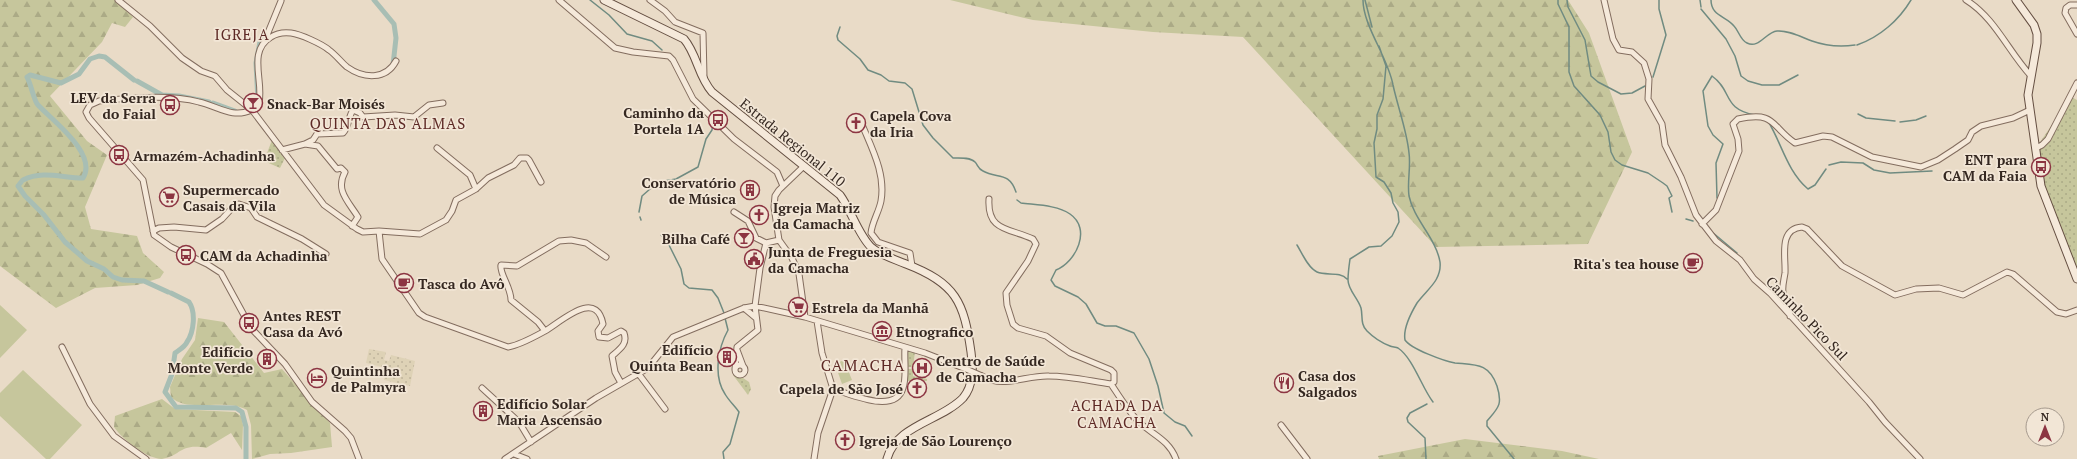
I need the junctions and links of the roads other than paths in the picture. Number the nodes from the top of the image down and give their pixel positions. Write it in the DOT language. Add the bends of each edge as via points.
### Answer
graph roads {
  1 [pos="118,0"];
  2 [pos="281,0"];
  3 [pos="559,0"];
  4 [pos="604,0"];
  5 [pos="650,0"];
  6 [pos="1604,0"];
  7 [pos="1966,0"];
  8 [pos="2016,0"];
  9 [pos="2077,5"];
  10 [pos="2077,34"];
  11 [pos="265,40"];
  12 [pos="396,61"];
  13 [pos="2031,76"];
  14 [pos="703,82"];
  15 [pos="2077,83"];
  16 [pos="2071,97"];
  17 [pos="2077,100"];
  18 [pos="443,103"];
  19 [pos="252,110"];
  20 [pos="2030,110"];
  21 [pos="861,122"];
  22 [pos="305,144"];
  23 [pos="437,148"];
  24 [pos="2036,148"];
  25 [pos="282,150"];
  26 [pos="804,166"];
  27 [pos="541,182"];
  28 [pos="783,186"];
  29 [pos="476,189"];
  30 [pos="989,199"];
  31 [pos="734,212"];
  32 [pos="1702,224"];
  33 [pos="352,226"];
  34 [pos="153,231"];
  35 [pos="379,231"];
  36 [pos="779,240"];
  37 [pos="766,243"];
  38 [pos="326,254"];
  39 [pos="606,257"];
  40 [pos="912,266"];
  41 [pos="2077,279"];
  42 [pos="755,306"];
  43 [pos="744,308"];
  44 [pos="763,308"];
  45 [pos="2077,310"];
  46 [pos="805,317"];
  47 [pos="1790,317"];
  48 [pos="756,318"];
  49 [pos="817,321"];
  50 [pos="545,331"];
  51 [pos="62,347"];
  52 [pos="905,348"];
  53 [pos="736,349"];
  54 [pos="743,366"];
  55 [pos="735,369"];
  56 [pos="638,373"];
  57 [pos="622,383"];
  58 [pos="1110,384"];
  59 [pos="482,388"];
  60 [pos="834,389"];
  61 [pos="665,409"];
  62 [pos="1281,425"];
  63 [pos="531,442"];
  64 [pos="523,447"];
  65 [pos="514,454"];
  66 [pos="146,459"];
  67 [pos="359,459"];
  68 [pos="505,459"];
  69 [pos="527,459"];
  70 [pos="814,459"];
  71 [pos="887,459"];
  72 [pos="1176,459"];
  73 [pos="1307,459"];
  74 [pos="1920,459"];
  1 -- 19 [label="street" via="192,66 215,76 227,90"];
  2 -- 11 [label="street"];
  3 -- 28 [label="street" via="615,48 668,56 673,60 693,99 729,135 777,172"];
  4 -- 14 [label="main road, Estrada Regional 110" via="684,39 690,46"];
  5 -- 14 [label="street" via="676,22 703,33"];
  6 -- 32 [label="street, Caminho Pico Sul" via="1613,39 1619,50 1632,52 1644,63 1649,79 1648,99 1662,124 1664,145"];
  7 -- 13 [label="street" via="1994,26 2012,54"];
  8 -- 13 [label="main road" via="2034,25 2037,34"];
  9 -- 10 [label="street" via="2070,5 2065,13"];
  11 -- 12 [label="street" via="279,33 301,35 328,49 348,67 374,76 384,75"];
  11 -- 19 [label="street" via="260,50 257,70 259,101"];
  13 -- 20 [label="main road" via="2028,89"];
  14 -- 26 [label="main road, Estrada Regional 110"];
  15 -- 16 [label="street"];
  16 -- 17 [label="street"];
  16 -- 24 [label="street" via="2048,139"];
  18 -- 22 [label="street" via="429,105 414,117 363,117 360,112 353,110 347,129 343,133 317,134 313,140"];
  19 -- 25 [label="street"];
  19 -- 34 [label="street" via="235,114 185,99 160,98 99,101 90,104 86,112 89,118 143,180"];
  20 -- 24 [label="main road"];
  20 -- 32 [label="street" via="2013,118 1981,126 1955,149 1921,167 1872,157 1832,137 1823,136 1795,143 1773,121 1756,116 1738,119 1733,124 1739,151 1716,210"];
  21 -- 40 [label="street" via="881,175 882,198 871,234 878,242 910,252"];
  22 -- 25 [label="street"];
  22 -- 33 [label="street" via="322,148 336,169 341,168 344,172 340,180 342,194 358,216"];
  23 -- 29 [label="street" via="470,175"];
  24 -- 41 [label="main road" via="2041,186"];
  25 -- 33 [label="street" via="324,205"];
  26 -- 28 [label="street"];
  26 -- 40 [label="main road, Estrada Regional 110" via="840,195 870,246"];
  27 -- 29 [label="street" via="529,160 523,157 482,182"];
  28 -- 36 [label="street" via="775,196 774,204"];
  29 -- 35 [label="street" via="456,200 446,220 420,234"];
  30 -- 58 [label="street" via="989,213 998,226 1033,239 1036,244 1028,261 1006,292 1006,305 1013,324 1022,330 1046,336 1070,353 1111,370 1114,373 1114,382"];
  31 -- 37 [label="street" via="748,221 756,238"];
  32 -- 47 [label="street, Caminho Pico Sul" via="1716,241 1740,260 1754,279"];
  33 -- 35 [label="street" via="363,232"];
  34 -- 38 [label="street" via="174,227 206,230 239,204 251,208 257,217"];
  34 -- 67 [label="street" via="158,239 170,247 221,273 251,328 285,364 312,402 346,431"];
  35 -- 50 [label="street" via="382,259 404,294 425,318 504,346 511,346"];
  36 -- 37 [label="street"];
  36 -- 46 [label="street" via="792,258 799,274"];
  37 -- 42 [label="street"];
  39 -- 50 [label="street" via="586,243 571,240 559,241 517,266 501,265 501,272 512,292 511,300"];
  40 -- 71 [label="main road, Estrada Regional 110" via="935,277 957,299 963,309 973,374 962,399 901,436 892,446"];
  42 -- 43 [label="street"];
  42 -- 44 [label="street"];
  42 -- 48 [label="street"];
  43 -- 48 [label="street"];
  43 -- 56 [label="street" via="673,337 652,364"];
  44 -- 46 [label="street"];
  44 -- 48 [label="street"];
  45 -- 47 [label="street" via="2066,314 2057,312 2013,274 2007,272 1962,295 1939,288 1916,289 1895,295 1842,266 1807,229 1802,227 1792,230 1784,248 1785,273 1782,292"];
  46 -- 49 [label="street"];
  47 -- 74 [label="street, Caminho Pico Sul"];
  48 -- 53 [label="street" via="758,330"];
  49 -- 52 [label="street"];
  49 -- 60 [label="street" via="822,353"];
  50 -- 57 [label="street" via="578,310 596,310 601,314 603,324 598,331 599,337 608,338 618,332 624,333 625,343 612,356 615,372"];
  51 -- 66 [label="street" via="90,404 114,436"];
  52 -- 58 [label="street, bridge" via="925,353 996,382 1049,376"];
  52 -- 60 [label="street" via="904,387 896,398 878,402"];
  53 -- 54 [label="street"];
  53 -- 55 [label="street"];
  54 -- 55 [label="street" via="738,365"];
  54 -- 55 [label="street" via="745,371 742,374 736,373"];
  56 -- 57 [label="street"];
  56 -- 61 [label="street"];
  57 -- 63 [label="street"];
  58 -- 72 [label="street" via="1136,419 1163,439 1174,452"];
  59 -- 63 [label="street" via="519,422"];
  60 -- 70 [label="street" via="818,433"];
  62 -- 73 [label="street"];
  63 -- 64 [label="street"];
  64 -- 65 [label="street"];
  64 -- 69 [label="street"];
  65 -- 68 [label="street"];
  65 -- 69 [label="street"];
}
